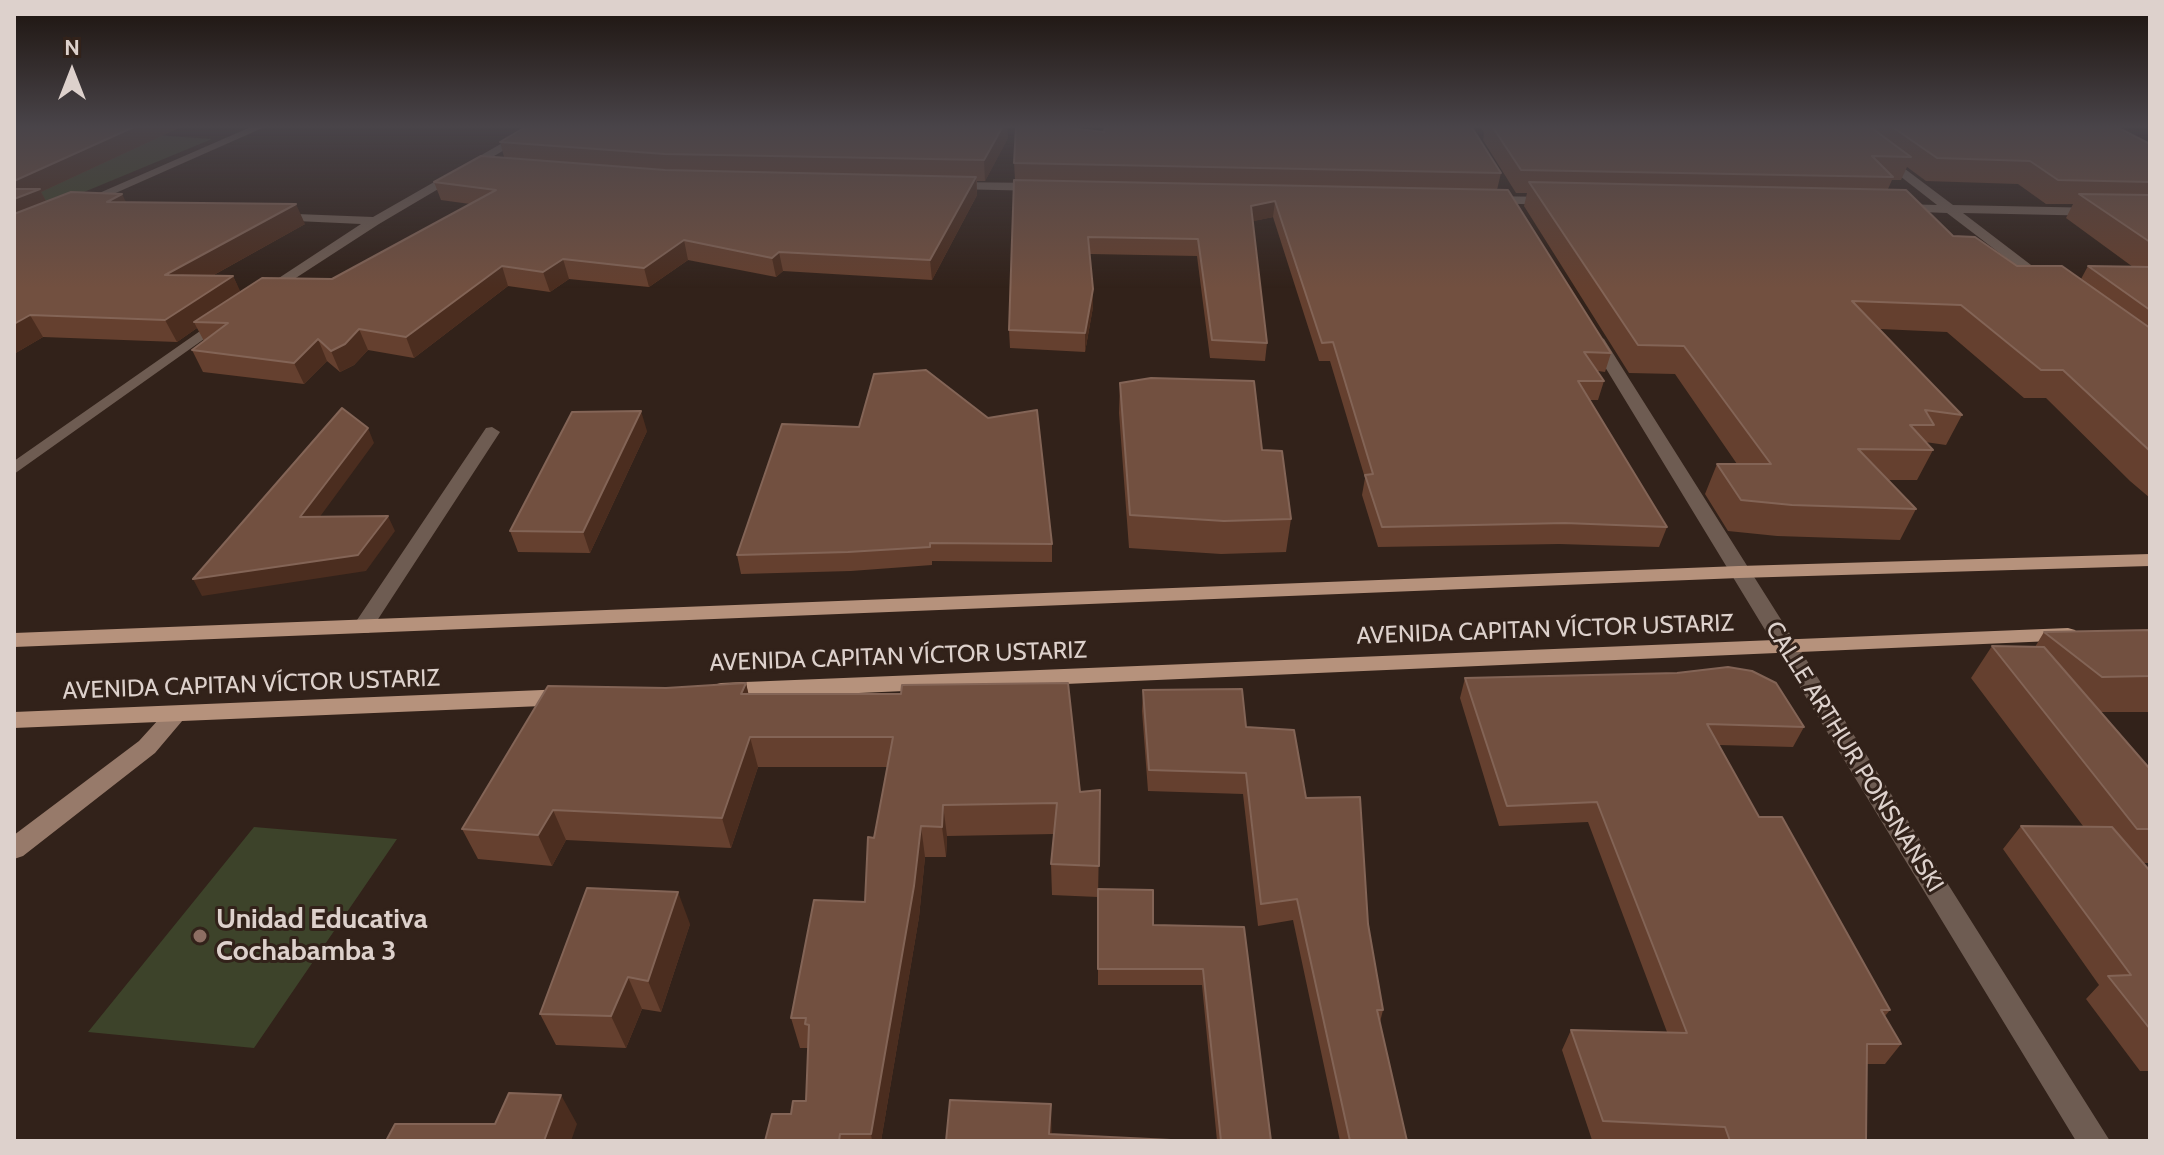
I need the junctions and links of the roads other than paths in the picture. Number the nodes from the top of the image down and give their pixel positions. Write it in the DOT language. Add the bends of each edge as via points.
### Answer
graph roads {
  1 [pos="136,180"];
  2 [pos="447,180"];
  3 [pos="1912,180"];
  4 [pos="933,185"];
  5 [pos="1058,187"];
  6 [pos="1480,199"];
  7 [pos="1573,201"];
  8 [pos="80,204"];
  9 [pos="111,206"];
  10 [pos="1887,208"];
  11 [pos="1950,209"];
  12 [pos="65,210"];
  13 [pos="2150,213"];
  14 [pos="266,215"];
  15 [pos="375,221"];
  16 [pos="2062,294"];
  17 [pos="1584,319"];
  18 [pos="492,432"];
  19 [pos="14,469"];
  20 [pos="2150,560"];
  21 [pos="1739,572"];
  22 [pos="362,628"];
  23 [pos="2086,634"];
  24 [pos="14,640"];
  25 [pos="1784,646"];
  26 [pos="706,692"];
  27 [pos="595,696"];
  28 [pos="177,714"];
  29 [pos="14,720"];
  30 [pos="14,849"];
  31 [pos="2094,1141"];
  1 -- 8 [label="street"];
  2 -- 15 [label="street"];
  3 -- 11 [label="street"];
  4 -- 5 [label="street"];
  6 -- 7 [label="street"];
  8 -- 9 [label="street"];
  8 -- 12 [label="street"];
  10 -- 11 [label="street"];
  11 -- 13 [label="street"];
  11 -- 16 [label="street"];
  14 -- 15 [label="street"];
  15 -- 19 [label="street" via="238,310"];
  17 -- 21 [label="street, CALLE ARTHUR PONSNANSKI"];
  18 -- 22 [label="street"];
  20 -- 21 [label="main road, AVENIDA CAPITAN VÍCTOR USTARIZ"];
  21 -- 22 [label="main road, AVENIDA CAPITAN VÍCTOR USTARIZ"];
  21 -- 25 [label="street, CALLE ARTHUR PONSNANSKI"];
  22 -- 24 [label="main road, AVENIDA CAPITAN VÍCTOR USTARIZ"];
  23 -- 25 [label="main road, AVENIDA CAPITAN VÍCTOR USTARIZ"];
  25 -- 26 [label="main road, AVENIDA CAPITAN VÍCTOR USTARIZ"];
  25 -- 31 [label="street, CALLE ARTHUR PONSNANSKI"];
  27 -- 28 [label="main road, AVENIDA CAPITAN VÍCTOR USTARIZ"];
  28 -- 29 [label="main road, AVENIDA CAPITAN VÍCTOR USTARIZ"];
  28 -- 30 [label="street" via="147,747"];
}
